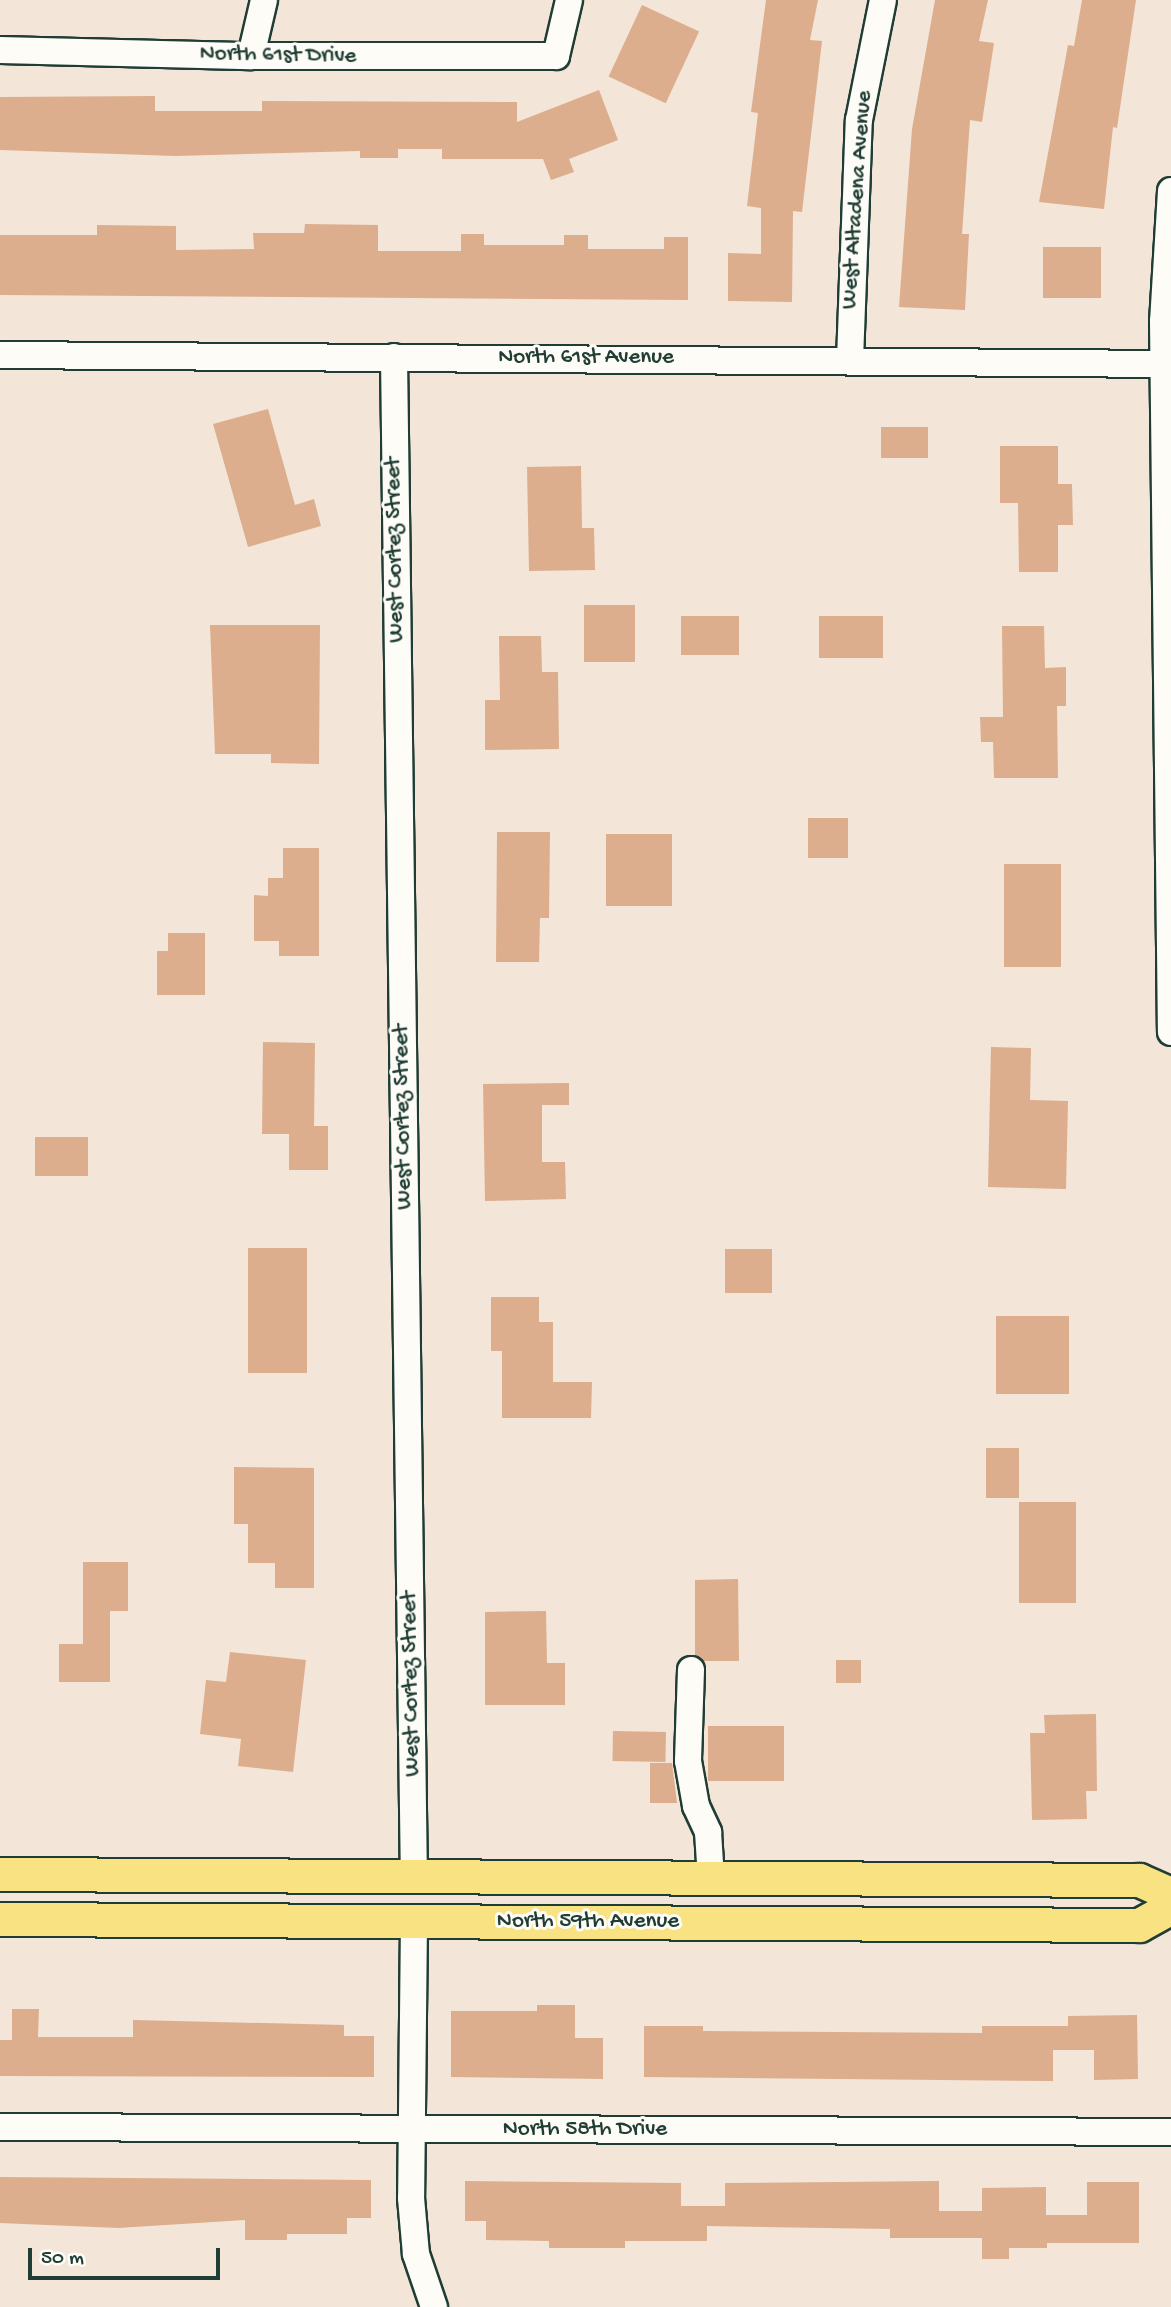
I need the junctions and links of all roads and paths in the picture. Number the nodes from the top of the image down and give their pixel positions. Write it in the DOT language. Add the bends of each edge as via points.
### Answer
graph roads {
  1 [pos="264,0"];
  2 [pos="569,0"];
  3 [pos="883,0"];
  4 [pos="0,50"];
  5 [pos="251,56"];
  6 [pos="1171,191"];
  7 [pos="0,355"];
  8 [pos="394,357"];
  9 [pos="850,360"];
  10 [pos="1167,364"];
  11 [pos="1171,1032"];
  12 [pos="691,1670"];
  13 [pos="0,1874"];
  14 [pos="414,1877"];
  15 [pos="711,1878"];
  16 [pos="1171,1894"];
  17 [pos="1171,1907"];
  18 [pos="0,1919"];
  19 [pos="414,1921"];
  20 [pos="0,2127"];
  21 [pos="415,2129"];
  22 [pos="1171,2132"];
  23 [pos="434,2307"];
  1 -- 5 [label="street"];
  2 -- 5 [label="street, North 61st Drive" via="556,56"];
  3 -- 9 [label="street, West Altadena Avenue" via="859,120"];
  4 -- 5 [label="street, North 61st Drive"];
  6 -- 10 [label="street"];
  7 -- 8 [label="street, North 61st Avenue"];
  8 -- 9 [label="street, North 61st Avenue"];
  8 -- 14 [label="street, West Cortez Street"];
  9 -- 10 [label="street, North 61st Avenue"];
  10 -- 11 [label="street"];
  12 -- 15 [label="street" via="688,1761 696,1806 708,1832"];
  13 -- 14 [label="main road, North 59th Avenue"];
  14 -- 15 [label="main road, North 59th Avenue"];
  15 -- 16 [label="main road, North 59th Avenue" via="1139,1880"];
  17 -- 19 [label="main road, North 59th Avenue" via="1139,1925"];
  18 -- 19 [label="main road, North 59th Avenue"];
  19 -- 21 [label="street"];
  20 -- 21 [label="street, North 58th Drive"];
  21 -- 22 [label="street, North 58th Drive"];
  21 -- 23 [label="street" via="411,2198 416,2254"];
}
